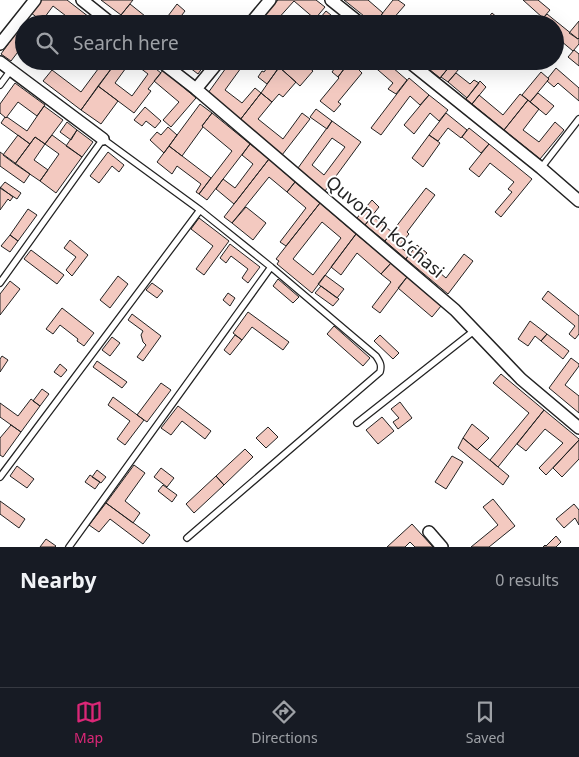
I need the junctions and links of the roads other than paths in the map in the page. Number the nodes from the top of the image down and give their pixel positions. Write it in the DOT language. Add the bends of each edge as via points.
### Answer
graph roads {
  1 [pos="34,0"];
  2 [pos="82,0"];
  3 [pos="270,0"];
  4 [pos="331,0"];
  5 [pos="22,15"];
  6 [pos="101,15"];
  7 [pos="258,15"];
  8 [pos="350,15"];
  9 [pos="15,25"];
  10 [pos="0,44"];
  11 [pos="0,62"];
  12 [pos="11,70"];
  13 [pos="172,70"];
  14 [pos="212,70"];
  15 [pos="419,70"];
  16 [pos="0,85"];
  17 [pos="196,89"];
  18 [pos="579,118"];
  19 [pos="103,139"];
  20 [pos="541,168"];
  21 [pos="579,200"];
  22 [pos="200,210"];
  23 [pos="271,267"];
  24 [pos="0,283"];
  25 [pos="475,330"];
  26 [pos="357,423"];
  27 [pos="579,428"];
  28 [pos="0,477"];
  29 [pos="429,532"];
  30 [pos="187,538"];
  31 [pos="69,547"];
  32 [pos="442,547"];
  1 -- 5 [label="street"];
  2 -- 6 [label="street"];
  3 -- 7 [label="street"];
  4 -- 8 [label="street"];
  9 -- 10 [label="street"];
  11 -- 12 [label="street"];
  12 -- 16 [label="lane"];
  12 -- 19 [label="street"];
  13 -- 17 [label="street, Quvonch koʻchasi"];
  14 -- 17 [label="street"];
  15 -- 20 [label="street"];
  17 -- 25 [label="street, Quvonch koʻchasi"];
  18 -- 20 [label="lane"];
  19 -- 22 [label="lane"];
  19 -- 24 [label="lane"];
  20 -- 21 [label="street"];
  22 -- 23 [label="lane"];
  22 -- 28 [label="lane"];
  23 -- 30 [label="lane" via="376,356 382,367"];
  23 -- 31 [label="lane"];
  25 -- 26 [label="lane"];
  25 -- 27 [label="street, Quvonch koʻchasi" via="522,379"];
  29 -- 32 [label="street"];
}
